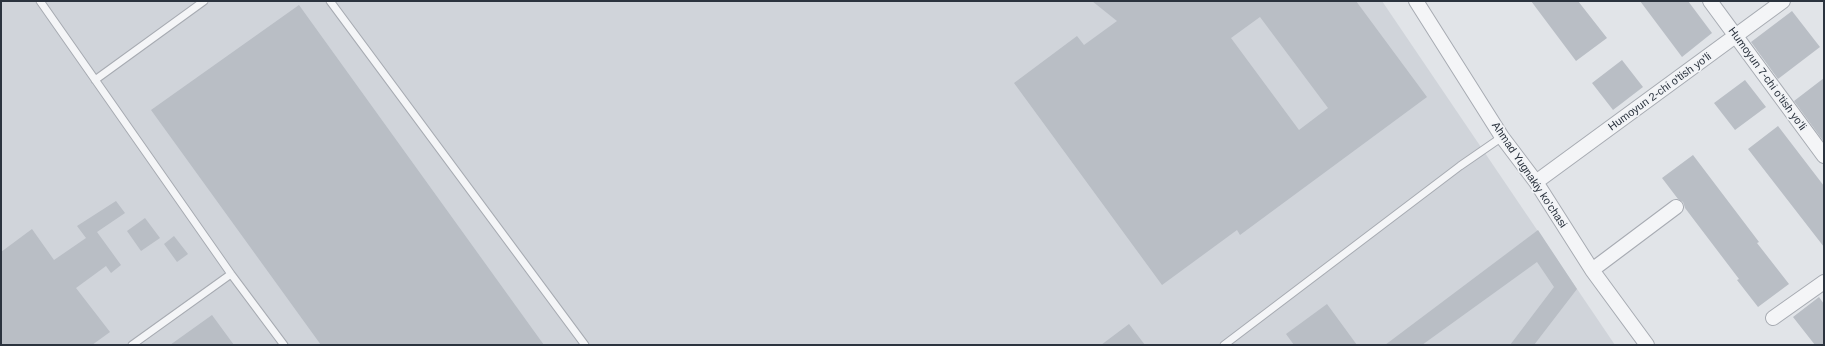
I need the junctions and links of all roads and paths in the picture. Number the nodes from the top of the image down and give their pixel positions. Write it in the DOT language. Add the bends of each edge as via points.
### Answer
graph roads {
  1 [pos="40,1"];
  2 [pos="204,1"];
  3 [pos="330,1"];
  4 [pos="1416,1"];
  5 [pos="1710,1"];
  6 [pos="1783,1"];
  7 [pos="1737,37"];
  8 [pos="95,80"];
  9 [pos="1502,137"];
  10 [pos="1824,156"];
  11 [pos="1536,182"];
  12 [pos="1676,207"];
  13 [pos="1592,270"];
  14 [pos="231,274"];
  15 [pos="1824,282"];
  16 [pos="1773,318"];
  17 [pos="132,345"];
  18 [pos="284,345"];
  19 [pos="585,345"];
  20 [pos="1224,345"];
  21 [pos="1647,345"];
  1 -- 8 [label="lane"];
  2 -- 8 [label="lane"];
  3 -- 19 [label="lane"];
  4 -- 9 [label="street, Ahmad Yugnakiy ko'chasi"];
  5 -- 7 [label="street, Humoyun 7-chi o'tish yo'li"];
  6 -- 7 [label="street, Humoyun 2-chi o'tish yo'li"];
  7 -- 10 [label="street, Humoyun 7-chi o'tish yo'li"];
  7 -- 11 [label="street, Humoyun 2-chi o'tish yo'li"];
  8 -- 14 [label="lane"];
  9 -- 11 [label="street, Ahmad Yugnakiy ko'chasi"];
  9 -- 20 [label="lane"];
  11 -- 13 [label="street, Ahmad Yugnakiy ko'chasi"];
  12 -- 13 [label="street"];
  13 -- 21 [label="street, Ahmad Yugnakiy ko'chasi"];
  14 -- 17 [label="lane"];
  14 -- 18 [label="lane"];
  15 -- 16 [label="street"];
}
